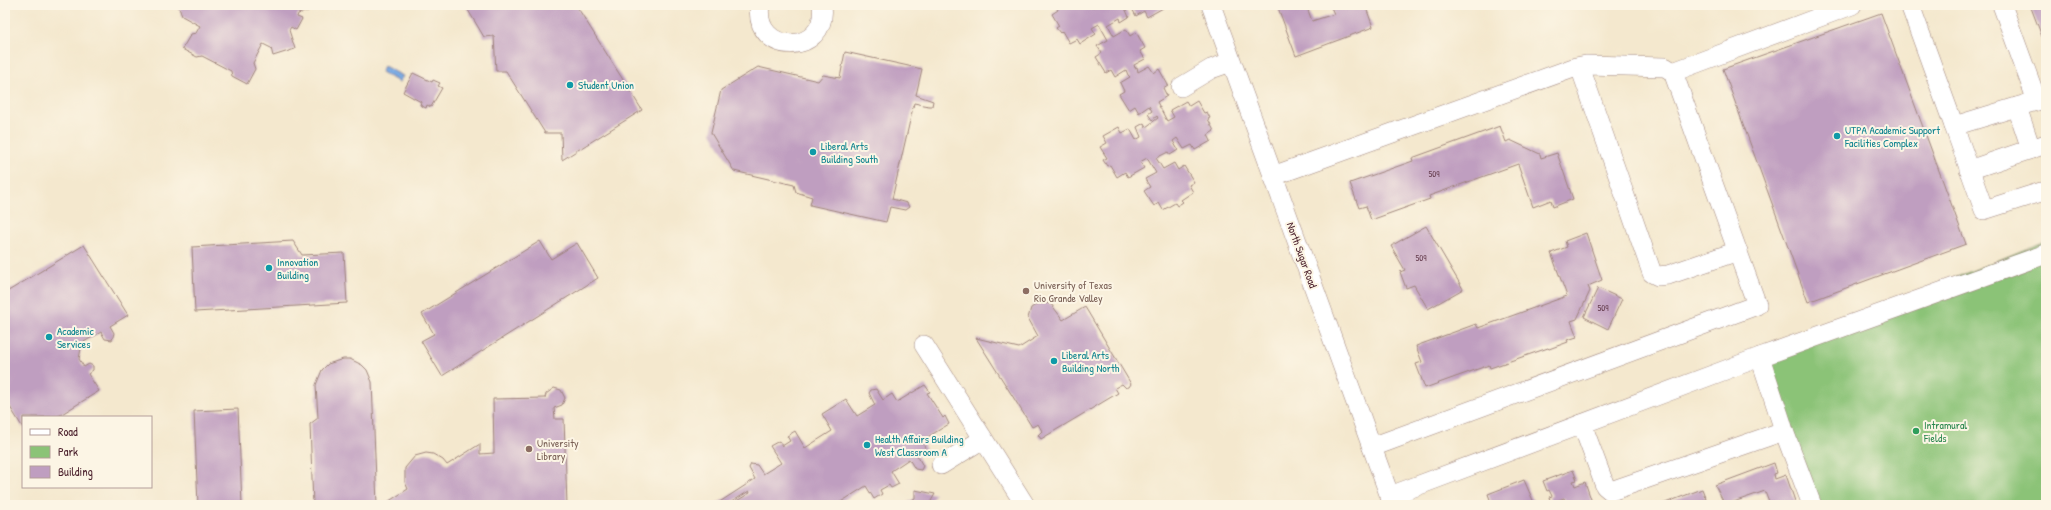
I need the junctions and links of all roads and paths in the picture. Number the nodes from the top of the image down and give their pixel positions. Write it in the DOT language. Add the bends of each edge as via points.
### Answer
graph roads {
  1 [pos="760,5"];
  2 [pos="822,5"];
  3 [pos="1211,5"];
  4 [pos="1852,5"];
  5 [pos="1910,5"];
  6 [pos="2002,5"];
  7 [pos="1231,62"];
  8 [pos="1580,67"];
  9 [pos="1673,72"];
  10 [pos="1181,87"];
  11 [pos="2041,100"];
  12 [pos="2017,107"];
  13 [pos="1954,126"];
  14 [pos="2039,147"];
  15 [pos="1969,170"];
  16 [pos="1273,176"];
  17 [pos="2041,192"];
  18 [pos="1738,252"];
  19 [pos="2046,254"];
  20 [pos="924,345"];
  21 [pos="1760,357"];
  22 [pos="1582,424"];
  23 [pos="1784,431"];
  24 [pos="983,439"];
  25 [pos="1372,447"];
  26 [pos="941,465"];
  27 [pos="1392,501"];
  28 [pos="1025,505"];
  29 [pos="1812,505"];
  1 -- 2 [label="street" via="761,24 770,37 788,44 806,41 815,34 821,24"];
  3 -- 7 [label="street, North Sugar Road"];
  4 -- 9 [label="street"];
  5 -- 13 [label="street"];
  6 -- 11 [label="street"];
  7 -- 10 [label="street" via="1210,69"];
  7 -- 16 [label="street, North Sugar Road"];
  8 -- 9 [label="street" via="1665,67"];
  8 -- 16 [label="street"];
  8 -- 18 [label="street" via="1652,273 1658,276 1668,275"];
  9 -- 18 [label="street"];
  11 -- 12 [label="street"];
  12 -- 13 [label="street"];
  12 -- 14 [label="street"];
  13 -- 15 [label="street"];
  14 -- 15 [label="street"];
  15 -- 17 [label="street" via="1984,210"];
  16 -- 25 [label="street, North Sugar Road"];
  18 -- 25 [label="street" via="1757,305"];
  19 -- 21 [label="street"];
  20 -- 24 [label="street"];
  21 -- 22 [label="street"];
  21 -- 23 [label="street"];
  22 -- 23 [label="street" via="1605,486 1611,491"];
  22 -- 27 [label="street"];
  23 -- 29 [label="street"];
  24 -- 26 [label="street"];
  24 -- 28 [label="street"];
  25 -- 27 [label="street, North Sugar Road"];
}
